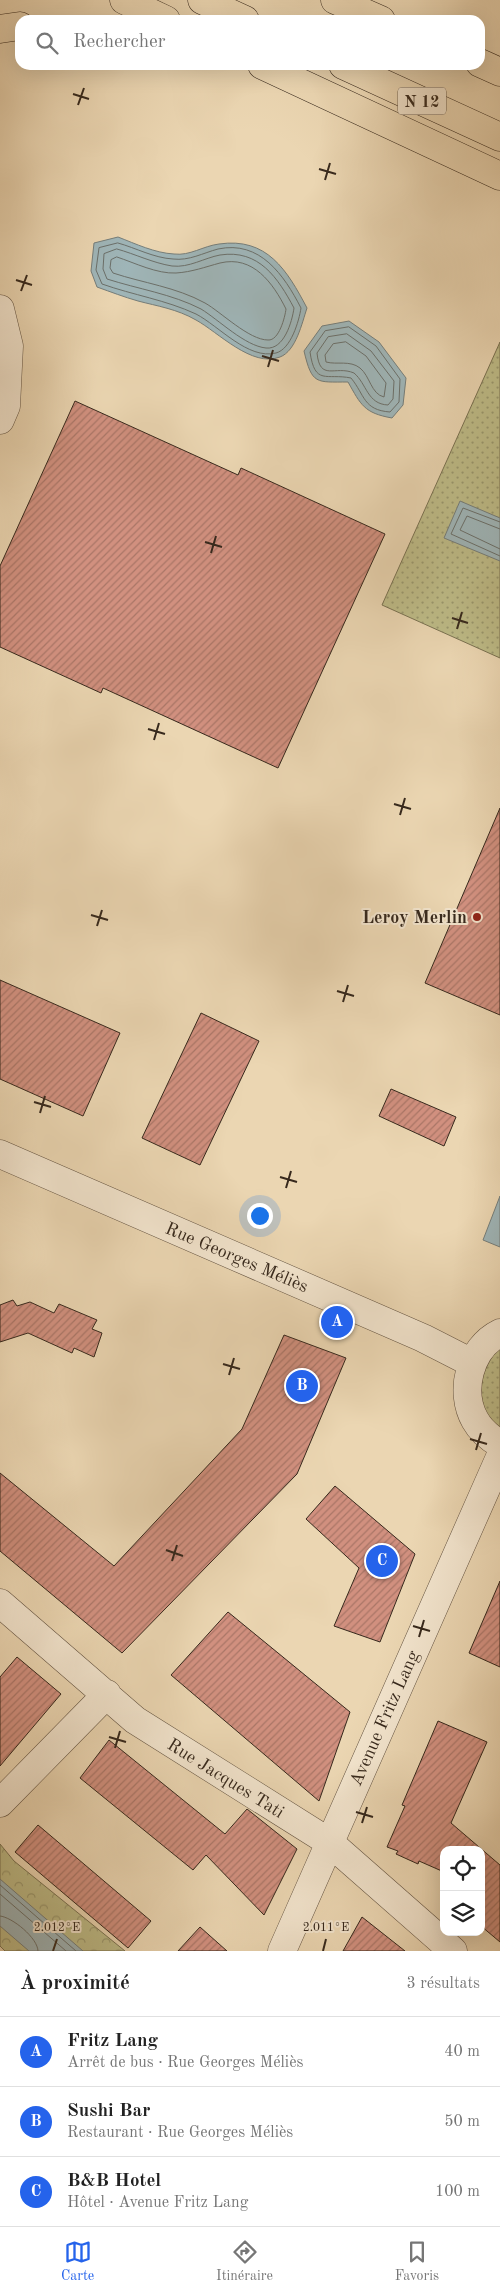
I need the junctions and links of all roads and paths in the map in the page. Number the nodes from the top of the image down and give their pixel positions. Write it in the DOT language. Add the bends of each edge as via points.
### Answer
graph roads {
  1 [pos="124,0"];
  2 [pos="202,0"];
  3 [pos="335,0"];
  4 [pos="156,15"];
  5 [pos="234,15"];
  6 [pos="370,15"];
  7 [pos="15,27"];
  8 [pos="0,30"];
  9 [pos="485,65"];
  10 [pos="273,70"];
  11 [pos="354,70"];
  12 [pos="500,72"];
  13 [pos="500,137"];
  14 [pos="500,176"];
  15 [pos="0,309"];
  16 [pos="0,420"];
  17 [pos="0,1154"];
  18 [pos="500,1333"];
  19 [pos="472,1363"];
  20 [pos="500,1444"];
  21 [pos="500,1457"];
  22 [pos="0,1603"];
  23 [pos="107,1694"];
  24 [pos="0,1804"];
  25 [pos="329,1842"];
  26 [pos="282,1951"];
  27 [pos="453,1951"];
  1 -- 4 [label="highway"];
  2 -- 5 [label="highway"];
  3 -- 6 [label="highway"];
  7 -- 8 [label="highway"];
  9 -- 12 [label="highway"];
  10 -- 14 [label="highway"];
  11 -- 13 [label="highway, N 12"];
  15 -- 16 [label="street" via="9,346 6,406"];
  17 -- 19 [label="street, Rue Georges Méliès" via="423,1338"];
  18 -- 19 [label="street" via="482,1347"];
  19 -- 20 [label="street" via="467,1382 468,1402 475,1420 488,1436"];
  21 -- 25 [label="street, Avenue Fritz Lang"];
  22 -- 23 [label="street, Rue Jacques Tati"];
  23 -- 24 [label="street"];
  23 -- 25 [label="street, Rue Jacques Tati" via="135,1720"];
  25 -- 26 [label="street, Avenue Fritz Lang"];
  25 -- 27 [label="street, Rue Jacques Tati"];
}
